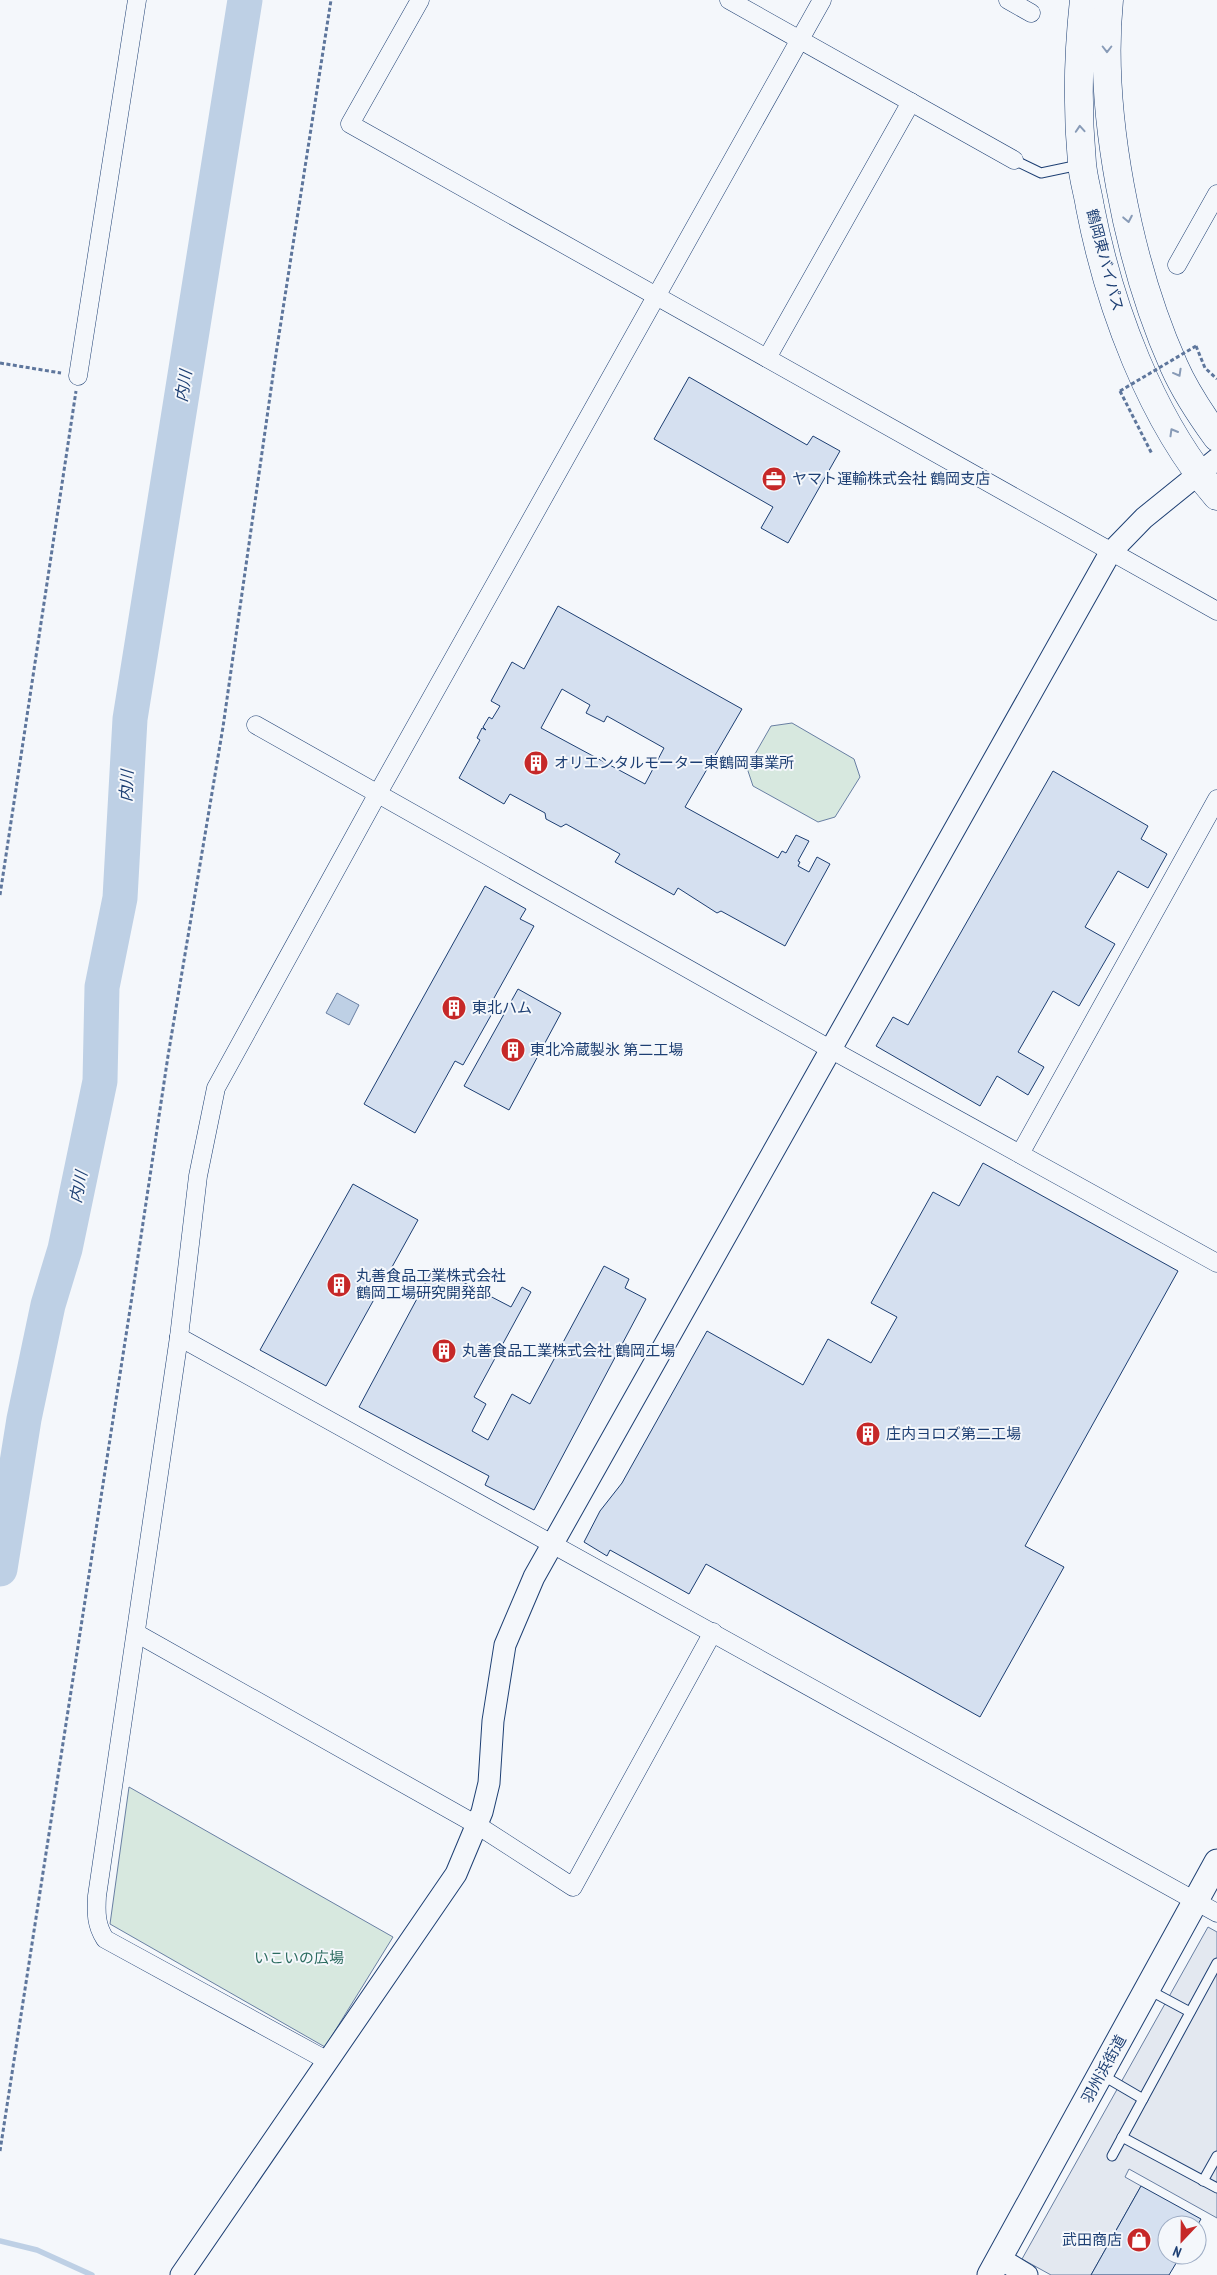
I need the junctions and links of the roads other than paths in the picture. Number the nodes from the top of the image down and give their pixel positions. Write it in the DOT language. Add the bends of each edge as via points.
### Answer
graph roads {
  1 [pos="137,0"];
  2 [pos="420,0"];
  3 [pos="730,0"];
  4 [pos="822,0"];
  5 [pos="1008,0"];
  6 [pos="1084,0"];
  7 [pos="1109,0"];
  8 [pos="1031,13"];
  9 [pos="800,40"];
  10 [pos="911,102"];
  11 [pos="1014,160"];
  12 [pos="1082,165"];
  13 [pos="1217,194"];
  14 [pos="1177,265"];
  15 [pos="656,295"];
  16 [pos="767,358"];
  17 [pos="78,376"];
  18 [pos="1217,437"];
  19 [pos="1207,467"];
  20 [pos="1217,496"];
  21 [pos="1110,553"];
  22 [pos="1217,611"];
  23 [pos="256,725"];
  24 [pos="377,795"];
  25 [pos="1217,800"];
  26 [pos="830,1049"];
  27 [pos="1020,1154"];
  28 [pos="1217,1263"];
  29 [pos="179,1337"];
  30 [pos="553,1544"];
  31 [pos="713,1632"];
  32 [pos="136,1633"];
  33 [pos="477,1825"];
  34 [pos="1217,1862"];
  35 [pos="1196,1901"];
  36 [pos="1217,1913"];
  37 [pos="1217,1963"];
  38 [pos="1148,1989"];
  39 [pos="1190,2012"];
  40 [pos="328,2061"];
  41 [pos="1100,2074"];
  42 [pos="1143,2099"];
  43 [pos="1122,2137"];
  44 [pos="1112,2156"];
  45 [pos="1217,2156"];
  46 [pos="1203,2181"];
  47 [pos="1217,2188"];
  48 [pos="995,2266"];
  49 [pos="181,2275"];
  50 [pos="1027,2275"];
  1 -- 17 [label="street"];
  2 -- 15 [label="street" via="350,124"];
  3 -- 9 [label="street"];
  4 -- 9 [label="street"];
  5 -- 8 [label="street"];
  12 -- 6 [label="highway, 鶴岡東バイパス, one-way" via="1078,101"];
  7 -- 18 [label="highway, 鶴岡東バイパス, one-way" via="1109,94 1118,171 1138,269 1174,366 1200,414"];
  9 -- 10 [label="street"];
  9 -- 15 [label="street"];
  10 -- 11 [label="street"];
  10 -- 16 [label="street"];
  11 -- 12 [label="lane" via="1041,173"];
  19 -- 12 [label="highway, 鶴岡東バイパス, one-way" via="1148,388 1116,305 1094,229"];
  13 -- 14 [label="street"];
  15 -- 16 [label="street"];
  15 -- 24 [label="street"];
  16 -- 21 [label="street"];
  19 -- 20 [label="highway, 鶴岡東バイパス"];
  19 -- 21 [label="street" via="1144,518"];
  21 -- 22 [label="street"];
  21 -- 26 [label="street"];
  23 -- 24 [label="street"];
  24 -- 26 [label="street"];
  24 -- 29 [label="street" via="216,1088 198,1176"];
  25 -- 27 [label="street"];
  26 -- 27 [label="street"];
  26 -- 30 [label="street"];
  27 -- 28 [label="street"];
  29 -- 30 [label="street"];
  29 -- 32 [label="street"];
  30 -- 31 [label="street"];
  30 -- 33 [label="street" via="534,1576 505,1645 494,1712 489,1783"];
  31 -- 33 [label="street" via="574,1887"];
  31 -- 35 [label="street"];
  32 -- 33 [label="street"];
  32 -- 40 [label="street" via="97,1896 96,1917 100,1930 106,1939"];
  33 -- 40 [label="street" via="456,1874"];
  34 -- 35 [label="main road, 羽州浜街道"];
  35 -- 36 [label="street"];
  35 -- 38 [label="main road, 羽州浜街道"];
  37 -- 39 [label="lane"];
  38 -- 39 [label="lane"];
  38 -- 41 [label="main road, 羽州浜街道"];
  39 -- 42 [label="lane"];
  40 -- 49 [label="street"];
  41 -- 42 [label="lane"];
  41 -- 48 [label="main road, 羽州浜街道"];
  42 -- 43 [label="lane"];
  43 -- 44 [label="lane"];
  43 -- 46 [label="lane"];
  45 -- 46 [label="lane"];
  46 -- 47 [label="lane"];
  48 -- 50 [label="street"];
}
